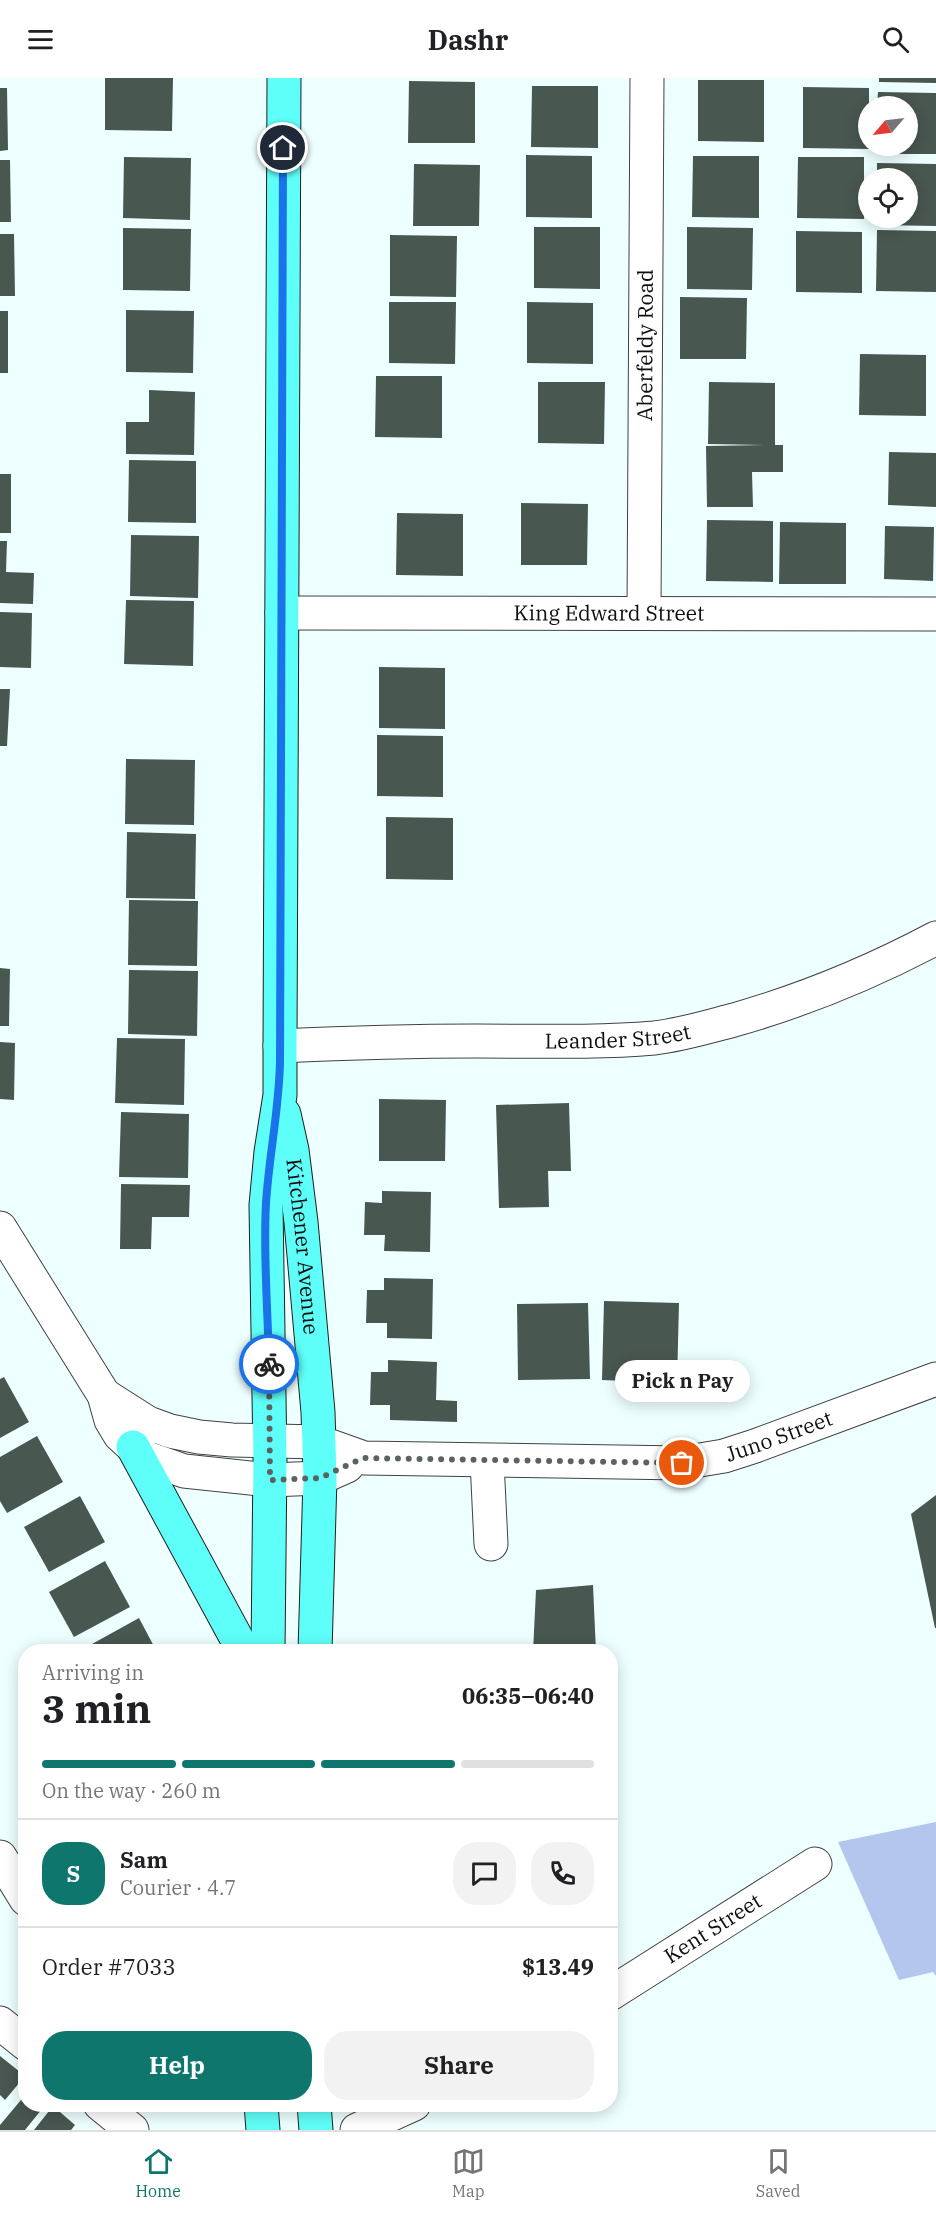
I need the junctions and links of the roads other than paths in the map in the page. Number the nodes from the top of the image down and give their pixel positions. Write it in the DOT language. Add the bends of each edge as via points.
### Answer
graph roads {
  1 [pos="284,78"];
  2 [pos="646,78"];
  3 [pos="644,612"];
  4 [pos="282,613"];
  5 [pos="936,614"];
  6 [pos="936,938"];
  7 [pos="280,1046"];
  8 [pos="280,1095"];
  9 [pos="0,1228"];
  10 [pos="936,1379"];
  11 [pos="104,1395"];
  12 [pos="270,1442"];
  13 [pos="319,1442"];
  14 [pos="133,1448"];
  15 [pos="363,1458"];
  16 [pos="487,1461"];
  17 [pos="320,1478"];
  18 [pos="270,1480"];
  19 [pos="491,1544"];
  20 [pos="240,1644"];
  21 [pos="268,1644"];
  22 [pos="315,1644"];
  23 [pos="0,1857"];
  24 [pos="815,1864"];
  25 [pos="18,1886"];
  26 [pos="618,1989"];
  27 [pos="0,2023"];
  28 [pos="18,2038"];
  29 [pos="110,2112"];
  30 [pos="262,2112"];
  31 [pos="315,2112"];
  32 [pos="396,2112"];
  33 [pos="132,2130"];
  34 [pos="263,2130"];
  35 [pos="316,2130"];
  36 [pos="357,2130"];
  1 -- 4 [label="main road, Kitchener Avenue"];
  2 -- 3 [label="street, Aberfeldy Road"];
  3 -- 4 [label="street, King Edward Street"];
  3 -- 5 [label="street, King Edward Street"];
  4 -- 7 [label="main road, Kitchener Avenue"];
  6 -- 7 [label="street, Leander Street" via="832,987 759,1012 665,1036"];
  7 -- 8 [label="main road, Kitchener Avenue"];
  8 -- 12 [label="main road, Kitchener Avenue" via="266,1205"];
  8 -- 13 [label="main road, Kitchener Avenue" via="301,1222"];
  9 -- 11 [label="street"];
  10 -- 16 [label="street, Juno Street" via="755,1446 704,1460"];
  11 -- 12 [label="street" via="139,1418 170,1431"];
  11 -- 14 [label="street" via="111,1420"];
  12 -- 13 [label="street"];
  12 -- 18 [label="main road, Kitchener Avenue"];
  13 -- 15 [label="street"];
  13 -- 17 [label="main road, Kitchener Avenue"];
  14 -- 18 [label="street" via="147,1458 184,1471"];
  14 -- 20 [label="main road"];
  15 -- 16 [label="street, Juno Street"];
  15 -- 17 [label="street"];
  16 -- 19 [label="street"];
  17 -- 18 [label="street"];
  17 -- 22 [label="main road, Kitchener Avenue"];
  18 -- 21 [label="main road, Kitchener Avenue"];
  23 -- 25 [label="street"];
  24 -- 26 [label="street, Kent Street"];
  27 -- 28 [label="street"];
  29 -- 33 [label="street"];
  30 -- 34 [label="main road"];
  31 -- 35 [label="main road"];
  32 -- 36 [label="street"];
}
